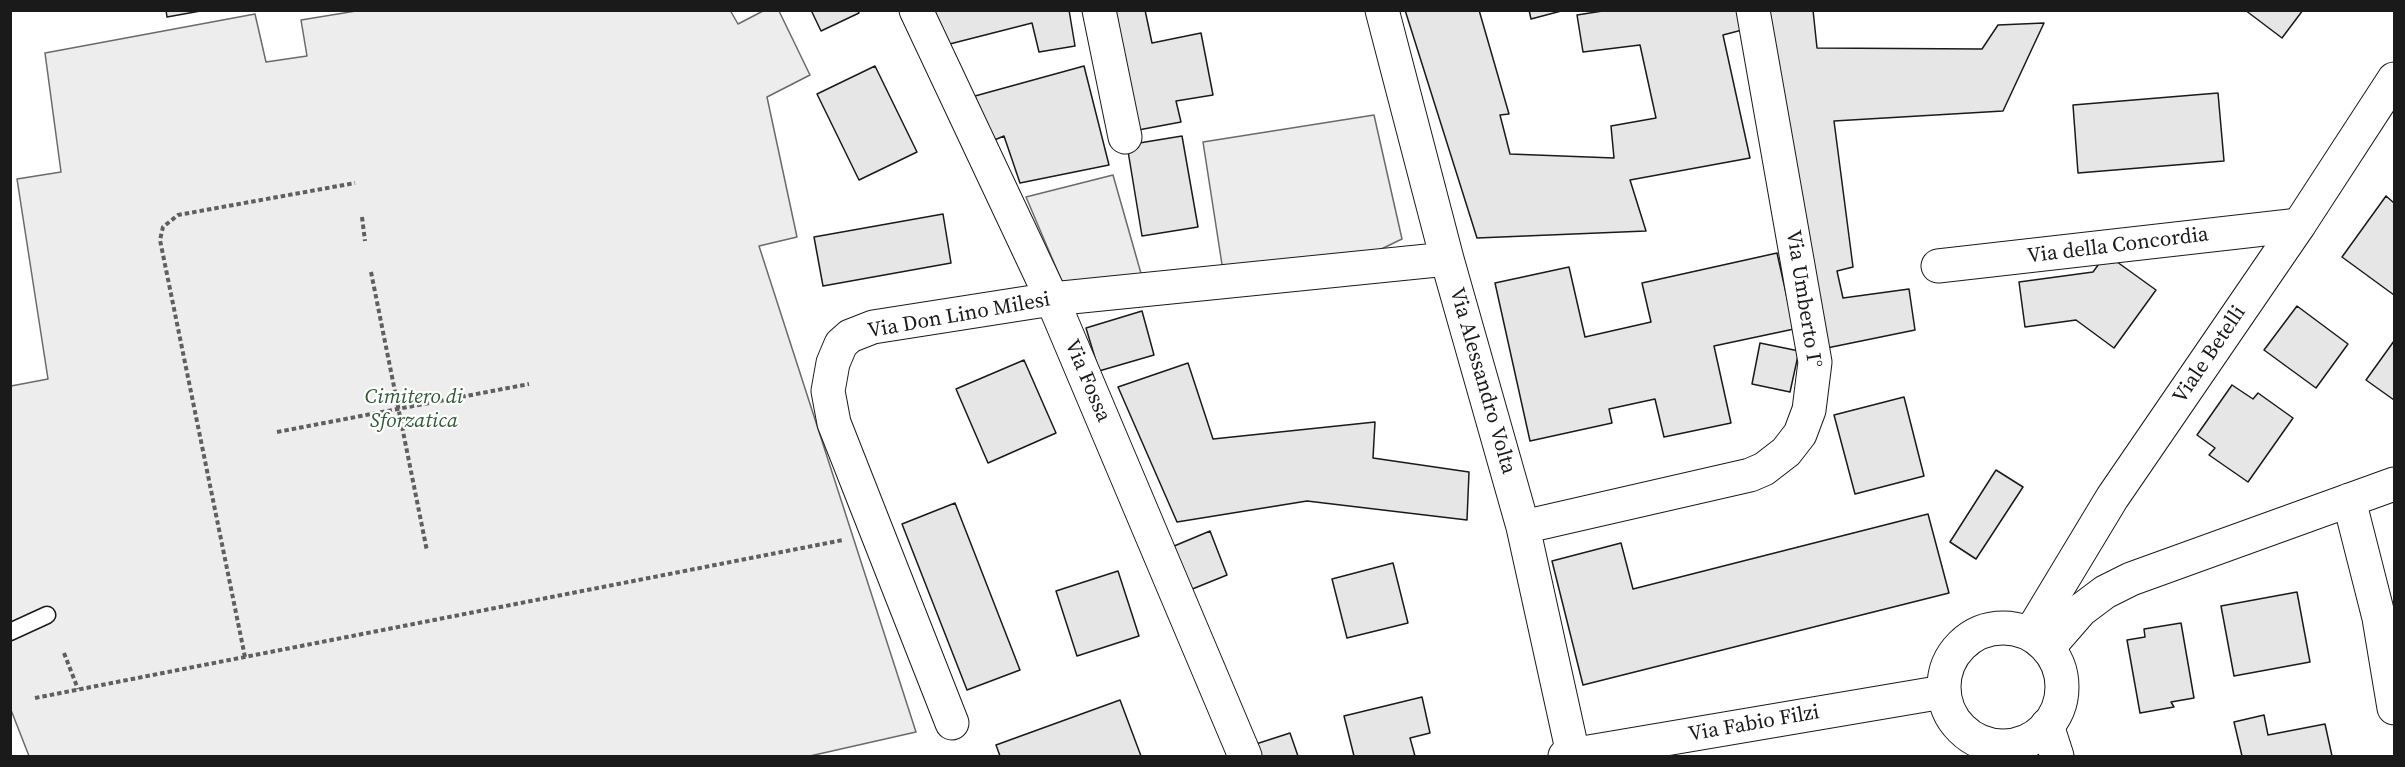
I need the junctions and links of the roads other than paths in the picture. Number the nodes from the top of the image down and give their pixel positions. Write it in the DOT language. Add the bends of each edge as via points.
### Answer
graph roads {
  1 [pos="916,10"];
  2 [pos="1099,10"];
  3 [pos="1382,10"];
  4 [pos="1753,10"];
  5 [pos="2394,79"];
  6 [pos="1125,137"];
  7 [pos="2299,225"];
  8 [pos="1447,259"];
  9 [pos="1938,266"];
  10 [pos="1052,300"];
  11 [pos="2394,484"];
  12 [pos="2349,500"];
  13 [pos="1523,526"];
  14 [pos="47,615"];
  15 [pos="10,632"];
  16 [pos="2039,641"];
  17 [pos="1943,692"];
  18 [pos="2394,708"];
  19 [pos="952,723"];
  20 [pos="2047,725"];
  21 [pos="1569,755"];
  22 [pos="1245,756"];
  23 [pos="2057,756"];
  1 -- 10 [label="street, Via Fossa"];
  2 -- 6 [label="street"];
  3 -- 8 [label="street, Via Alessandro Volta"];
  4 -- 13 [label="street, Via Umberto I°" via="1814,349 1813,387 1802,429 1786,452 1750,475"];
  5 -- 7 [label="street, Viale Betelli"];
  7 -- 9 [label="street, Via della Concordia"];
  7 -- 16 [label="street, Viale Betelli" via="2122,482"];
  8 -- 10 [label="street, Via Don Lino Milesi"];
  8 -- 13 [label="street, Via Alessandro Volta"];
  10 -- 19 [label="street, Via Don Lino Milesi" via="873,327 841,344 830,377 830,407 839,439"];
  10 -- 22 [label="street, Via Fossa"];
  11 -- 12 [label="street"];
  12 -- 16 [label="street" via="2118,586"];
  12 -- 18 [label="street" via="2379,618"];
  13 -- 21 [label="street, Via Alessandro Volta"];
  14 -- 15 [label="lane"];
  16 -- 17 [label="street" via="2016,629 2000,628 1986,629 1969,638 1949,662"];
  16 -- 20 [label="street" via="2059,668 2062,681 2057,711"];
  17 -- 20 [label="street" via="1948,711 1960,728 1991,745 2012,746 2031,739"];
  17 -- 21 [label="street, Via Fabio Filzi"];
  20 -- 23 [label="street"];
}
